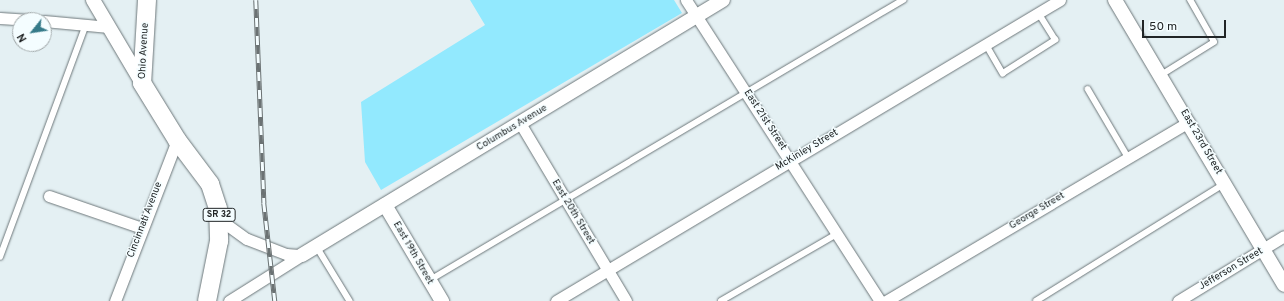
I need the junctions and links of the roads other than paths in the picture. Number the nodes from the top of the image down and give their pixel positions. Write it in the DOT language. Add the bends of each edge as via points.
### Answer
graph roads {
  1 [pos="93,0"];
  2 [pos="147,0"];
  3 [pos="686,0"];
  4 [pos="723,0"];
  5 [pos="903,0"];
  6 [pos="1060,0"];
  7 [pos="1115,0"];
  8 [pos="1190,0"];
  9 [pos="1038,13"];
  10 [pos="697,16"];
  11 [pos="0,18"];
  12 [pos="12,19"];
  13 [pos="52,23"];
  14 [pos="86,25"];
  15 [pos="109,27"];
  16 [pos="985,44"];
  17 [pos="1161,75"];
  18 [pos="142,83"];
  19 [pos="1088,89"];
  20 [pos="746,91"];
  21 [pos="1189,122"];
  22 [pos="520,123"];
  23 [pos="177,140"];
  24 [pos="1128,157"];
  25 [pos="790,160"];
  26 [pos="1225,183"];
  27 [pos="49,196"];
  28 [pos="565,200"];
  29 [pos="385,205"];
  30 [pos="219,219"];
  31 [pos="142,228"];
  32 [pos="838,234"];
  33 [pos="1284,236"];
  34 [pos="316,246"];
  35 [pos="1264,250"];
  36 [pos="302,255"];
  37 [pos="0,257"];
  38 [pos="608,270"];
  39 [pos="430,281"];
  40 [pos="1284,285"];
  41 [pos="115,301"];
  42 [pos="207,301"];
  43 [pos="229,301"];
  44 [pos="350,301"];
  45 [pos="442,301"];
  46 [pos="556,301"];
  47 [pos="626,301"];
  48 [pos="721,301"];
  49 [pos="880,301"];
  50 [pos="886,301"];
  51 [pos="1036,301"];
  52 [pos="1178,301"];
  1 -- 15 [label="street"];
  2 -- 18 [label="main road, Ohio Avenue"];
  3 -- 10 [label="street, East 21st Street"];
  4 -- 10 [label="street, Columbus Avenue"];
  5 -- 20 [label="lane"];
  6 -- 9 [label="street, McKinley Street"];
  7 -- 17 [label="street, East 23rd Street"];
  8 -- 17 [label="lane" via="1214,42"];
  9 -- 16 [label="street, McKinley Street"];
  9 -- 16 [label="lane" via="1055,40 1003,73"];
  10 -- 20 [label="street, East 21st Street"];
  10 -- 22 [label="street, Columbus Avenue"];
  11 -- 12 [label="street"];
  13 -- 14 [label="street"];
  14 -- 15 [label="street"];
  14 -- 37 [label="lane"];
  15 -- 18 [label="street"];
  16 -- 25 [label="street, McKinley Street"];
  17 -- 21 [label="street, East 23rd Street"];
  18 -- 23 [label="main road, Ohio Avenue / SR 32"];
  19 -- 24 [label="lane"];
  20 -- 25 [label="street, East 21st Street"];
  20 -- 28 [label="lane"];
  21 -- 24 [label="street, George Street"];
  21 -- 26 [label="street, East 23rd Street"];
  22 -- 28 [label="street, East 20th Street"];
  22 -- 29 [label="street, Columbus Avenue"];
  23 -- 30 [label="main road, SR 32" via="210,184"];
  23 -- 31 [label="street, Cincinnati Avenue"];
  24 -- 50 [label="street, George Street"];
  25 -- 32 [label="street, East 21st Street"];
  25 -- 38 [label="street, McKinley Street"];
  26 -- 35 [label="street, East 23rd Street"];
  26 -- 51 [label="lane"];
  27 -- 31 [label="street"];
  28 -- 38 [label="street, East 20th Street"];
  28 -- 39 [label="lane"];
  29 -- 34 [label="street, Columbus Avenue"];
  29 -- 39 [label="street, East 19th Street"];
  30 -- 36 [label="street" via="247,239 286,254"];
  30 -- 42 [label="main road, SR 32" via="219,242"];
  31 -- 41 [label="street, Cincinnati Avenue"];
  32 -- 48 [label="lane"];
  32 -- 49 [label="street, East 21st Street"];
  33 -- 35 [label="street, Jefferson Street"];
  34 -- 36 [label="street, Columbus Avenue"];
  34 -- 44 [label="lane"];
  35 -- 40 [label="street, East 23rd Street"];
  35 -- 52 [label="street, Jefferson Street"];
  36 -- 43 [label="street, Columbus Avenue"];
  38 -- 46 [label="street, McKinley Street"];
  38 -- 47 [label="street, East 20th Street"];
  39 -- 45 [label="street, East 19th Street"];
}
